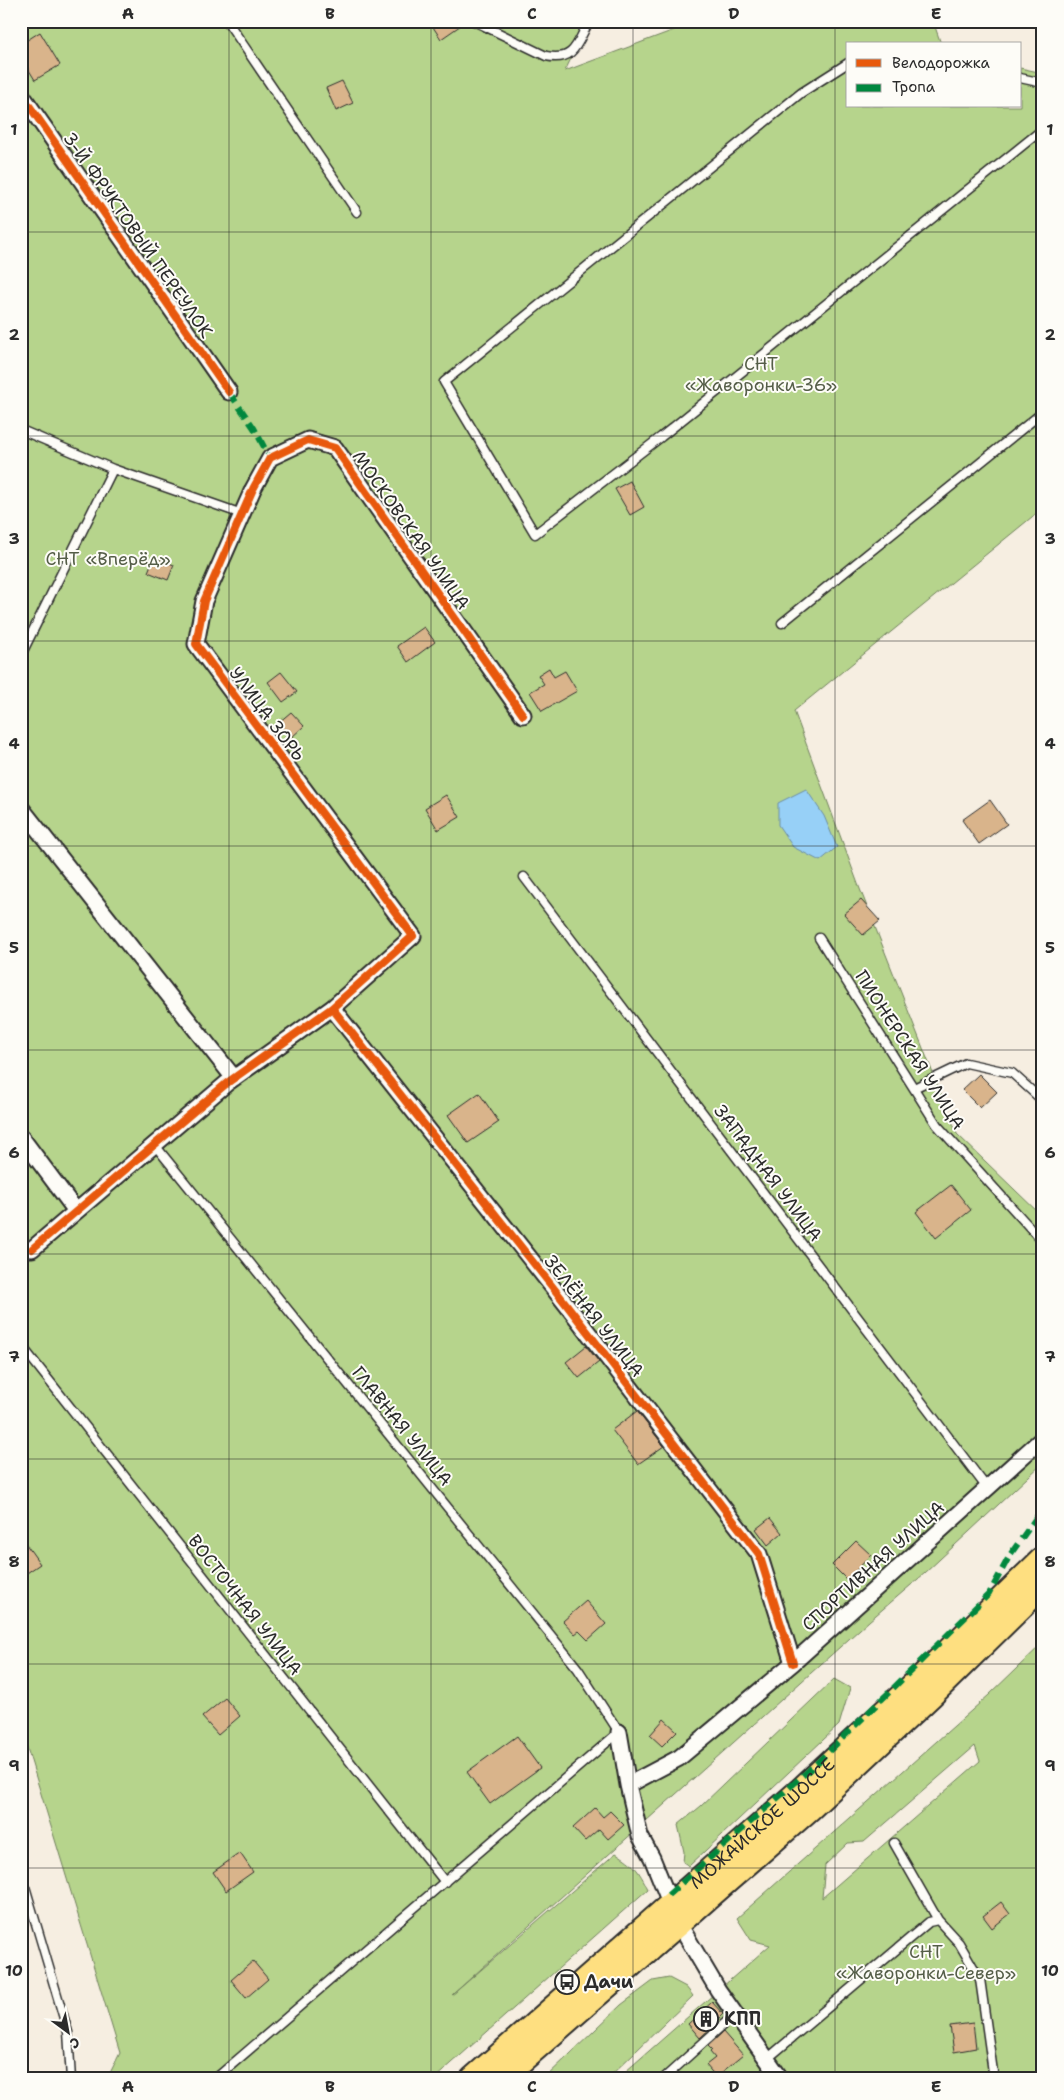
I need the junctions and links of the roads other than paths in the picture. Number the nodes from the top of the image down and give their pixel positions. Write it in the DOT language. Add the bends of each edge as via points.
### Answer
graph roads {
  1 [pos="227,21"];
  2 [pos="474,21"];
  3 [pos="589,21"];
  4 [pos="846,64"];
  5 [pos="1022,78"];
  6 [pos="1043,83"];
  7 [pos="21,94"];
  8 [pos="1043,130"];
  9 [pos="357,212"];
  10 [pos="230,392"];
  11 [pos="1043,412"];
  12 [pos="21,430"];
  13 [pos="113,469"];
  14 [pos="253,489"];
  15 [pos="242,514"];
  16 [pos="782,623"];
  17 [pos="21,655"];
  18 [pos="523,715"];
  19 [pos="21,808"];
  20 [pos="524,877"];
  21 [pos="819,938"];
  22 [pos="332,1008"];
  23 [pos="234,1078"];
  24 [pos="914,1088"];
  25 [pos="1043,1101"];
  26 [pos="21,1137"];
  27 [pos="154,1144"];
  28 [pos="76,1211"];
  29 [pos="1043,1242"];
  30 [pos="27,1253"];
  31 [pos="21,1345"];
  32 [pos="1043,1438"];
  33 [pos="988,1488"];
  34 [pos="1043,1559"];
  35 [pos="1043,1586"];
  36 [pos="792,1663"];
  37 [pos="619,1732"];
  38 [pos="628,1785"];
  39 [pos="894,1843"];
  40 [pos="21,1873"];
  41 [pos="445,1882"];
  42 [pos="675,1914"];
  43 [pos="938,1920"];
  44 [pos="735,2014"];
  45 [pos="767,2059"];
  46 [pos="71,2079"];
  47 [pos="215,2079"];
  48 [pos="473,2079"];
  49 [pos="500,2079"];
  50 [pos="663,2079"];
  51 [pos="780,2079"];
  52 [pos="994,2079"];
  1 -- 9 [label="lane"];
  2 -- 3 [label="lane" via="558,59 574,50"];
  4 -- 8 [label="lane" via="801,93 444,382 535,534 661,437"];
  5 -- 6 [label="lane"];
  7 -- 10 [label="street, 3-Й ФРУКТОВЫЙ ПЕРЕУЛОК"];
  11 -- 16 [label="lane"];
  12 -- 13 [label="lane"];
  13 -- 15 [label="lane"];
  13 -- 17 [label="lane"];
  14 -- 15 [label="street, УЛИЦА ЗОРЬ"];
  14 -- 18 [label="street, МОСКОВСКАЯ УЛИЦА" via="270,458 308,440 335,448"];
  15 -- 22 [label="street, УЛИЦА ЗОРЬ" via="204,601 196,644 413,936"];
  19 -- 23 [label="street"];
  20 -- 33 [label="lane, ЗАПАДНАЯ УЛИЦА"];
  21 -- 24 [label="lane, ПИОНЕРСКАЯ УЛИЦА"];
  22 -- 23 [label="street"];
  22 -- 36 [label="street, ЗЕЛЁНАЯ УЛИЦА" via="758,1554"];
  23 -- 27 [label="street"];
  24 -- 25 [label="lane" via="966,1063 1012,1073"];
  24 -- 29 [label="lane, ПИОНЕРСКАЯ УЛИЦА" via="937,1125"];
  26 -- 28 [label="street"];
  27 -- 28 [label="street"];
  27 -- 37 [label="lane, ГЛАВНАЯ УЛИЦА" via="578,1669"];
  28 -- 30 [label="street"];
  31 -- 41 [label="lane, ВОСТОЧНАЯ УЛИЦА"];
  32 -- 33 [label="street, СПОРТИВНАЯ УЛИЦА"];
  33 -- 36 [label="street, СПОРТИВНАЯ УЛИЦА"];
  34 -- 42 [label="main road, МОЖАЙСКОЕ ШОССЕ"];
  35 -- 42 [label="main road, МОЖАЙСКОЕ ШОССЕ" via="809,1809"];
  36 -- 38 [label="street, СПОРТИВНАЯ УЛИЦА" via="679,1758"];
  37 -- 38 [label="street"];
  37 -- 41 [label="lane"];
  38 -- 42 [label="street" via="640,1836"];
  39 -- 43 [label="lane"];
  40 -- 46 [label="lane" via="68,2032"];
  41 -- 47 [label="lane"];
  42 -- 44 [label="street"];
  42 -- 48 [label="main road, МОЖАЙСКОЕ ШОССЕ"];
  42 -- 49 [label="main road, МОЖАЙСКОЕ ШОССЕ"];
  43 -- 45 [label="lane" via="928,1922"];
  43 -- 52 [label="lane" via="959,1943 980,1979"];
  44 -- 45 [label="street"];
  44 -- 50 [label="lane"];
  45 -- 51 [label="street"];
}
